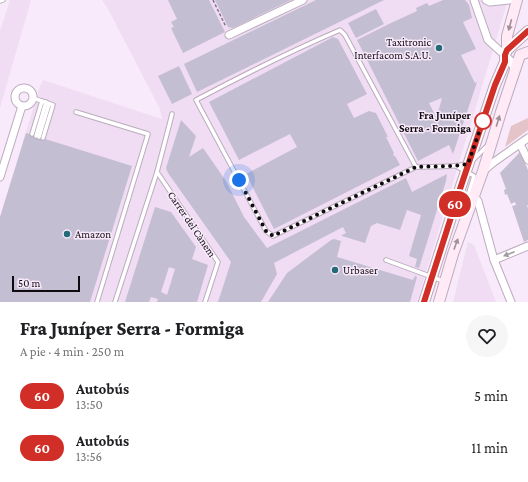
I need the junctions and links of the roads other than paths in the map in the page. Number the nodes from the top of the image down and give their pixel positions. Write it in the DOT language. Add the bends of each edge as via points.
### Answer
graph roads {
  1 [pos="303,0"];
  2 [pos="474,0"];
  3 [pos="486,0"];
  4 [pos="509,0"];
  5 [pos="517,0"];
  6 [pos="528,31"];
  7 [pos="230,35"];
  8 [pos="524,54"];
  9 [pos="506,55"];
  10 [pos="515,71"];
  11 [pos="33,98"];
  12 [pos="46,102"];
  13 [pos="22,106"];
  14 [pos="76,112"];
  15 [pos="172,114"];
  16 [pos="528,138"];
  17 [pos="492,141"];
  18 [pos="520,144"];
  19 [pos="528,160"];
  20 [pos="456,166"];
  21 [pos="416,167"];
  22 [pos="467,168"];
  23 [pos="483,171"];
  24 [pos="156,172"];
  25 [pos="0,177"];
  26 [pos="474,196"];
  27 [pos="467,215"];
  28 [pos="528,246"];
  29 [pos="386,260"];
  30 [pos="494,260"];
  31 [pos="432,277"];
  32 [pos="445,282"];
  33 [pos="97,302"];
  34 [pos="115,302"];
  35 [pos="205,302"];
  36 [pos="424,302"];
  37 [pos="439,302"];
  38 [pos="511,302"];
  1 -- 7 [label="street"];
  2 -- 9 [label="street" via="488,40"];
  3 -- 4 [label="street"];
  5 -- 9 [label="street, one-way" via="507,36"];
  6 -- 9 [label="street"];
  8 -- 10 [label="street"];
  9 -- 10 [label="street"];
  9 -- 22 [label="street"];
  17 -- 10 [label="street, one-way"];
  11 -- 12 [label="lane"];
  11 -- 13 [label="street" via="30,104"];
  11 -- 13 [label="street" via="28,89 19,90 16,99"];
  12 -- 12 [label="lane" via="53,105 37,136"];
  13 -- 25 [label="street"];
  14 -- 33 [label="lane" via="148,134"];
  15 -- 24 [label="lane, Carrer del Cànem"];
  16 -- 18 [label="street"];
  17 -- 22 [label="lane"];
  17 -- 23 [label="street"];
  18 -- 19 [label="street"];
  18 -- 23 [label="street"];
  20 -- 21 [label="lane"];
  20 -- 22 [label="lane"];
  20 -- 22 [label="lane"];
  21 -- 21 [label="lane" via="340,30 232,80 196,100 266,231 273,236"];
  22 -- 27 [label="lane" via="474,176 465,205"];
  22 -- 31 [label="street"];
  23 -- 26 [label="street"];
  24 -- 34 [label="lane, Carrer del Cànem"];
  24 -- 35 [label="lane, Carrer del Cànem" via="218,262"];
  26 -- 27 [label="street"];
  26 -- 30 [label="street" via="478,201"];
  32 -- 27 [label="street, one-way"];
  28 -- 30 [label="street, one-way"];
  29 -- 31 [label="lane"];
  30 -- 38 [label="street"];
  31 -- 32 [label="lane"];
  31 -- 36 [label="street"];
  32 -- 37 [label="street"];
}
